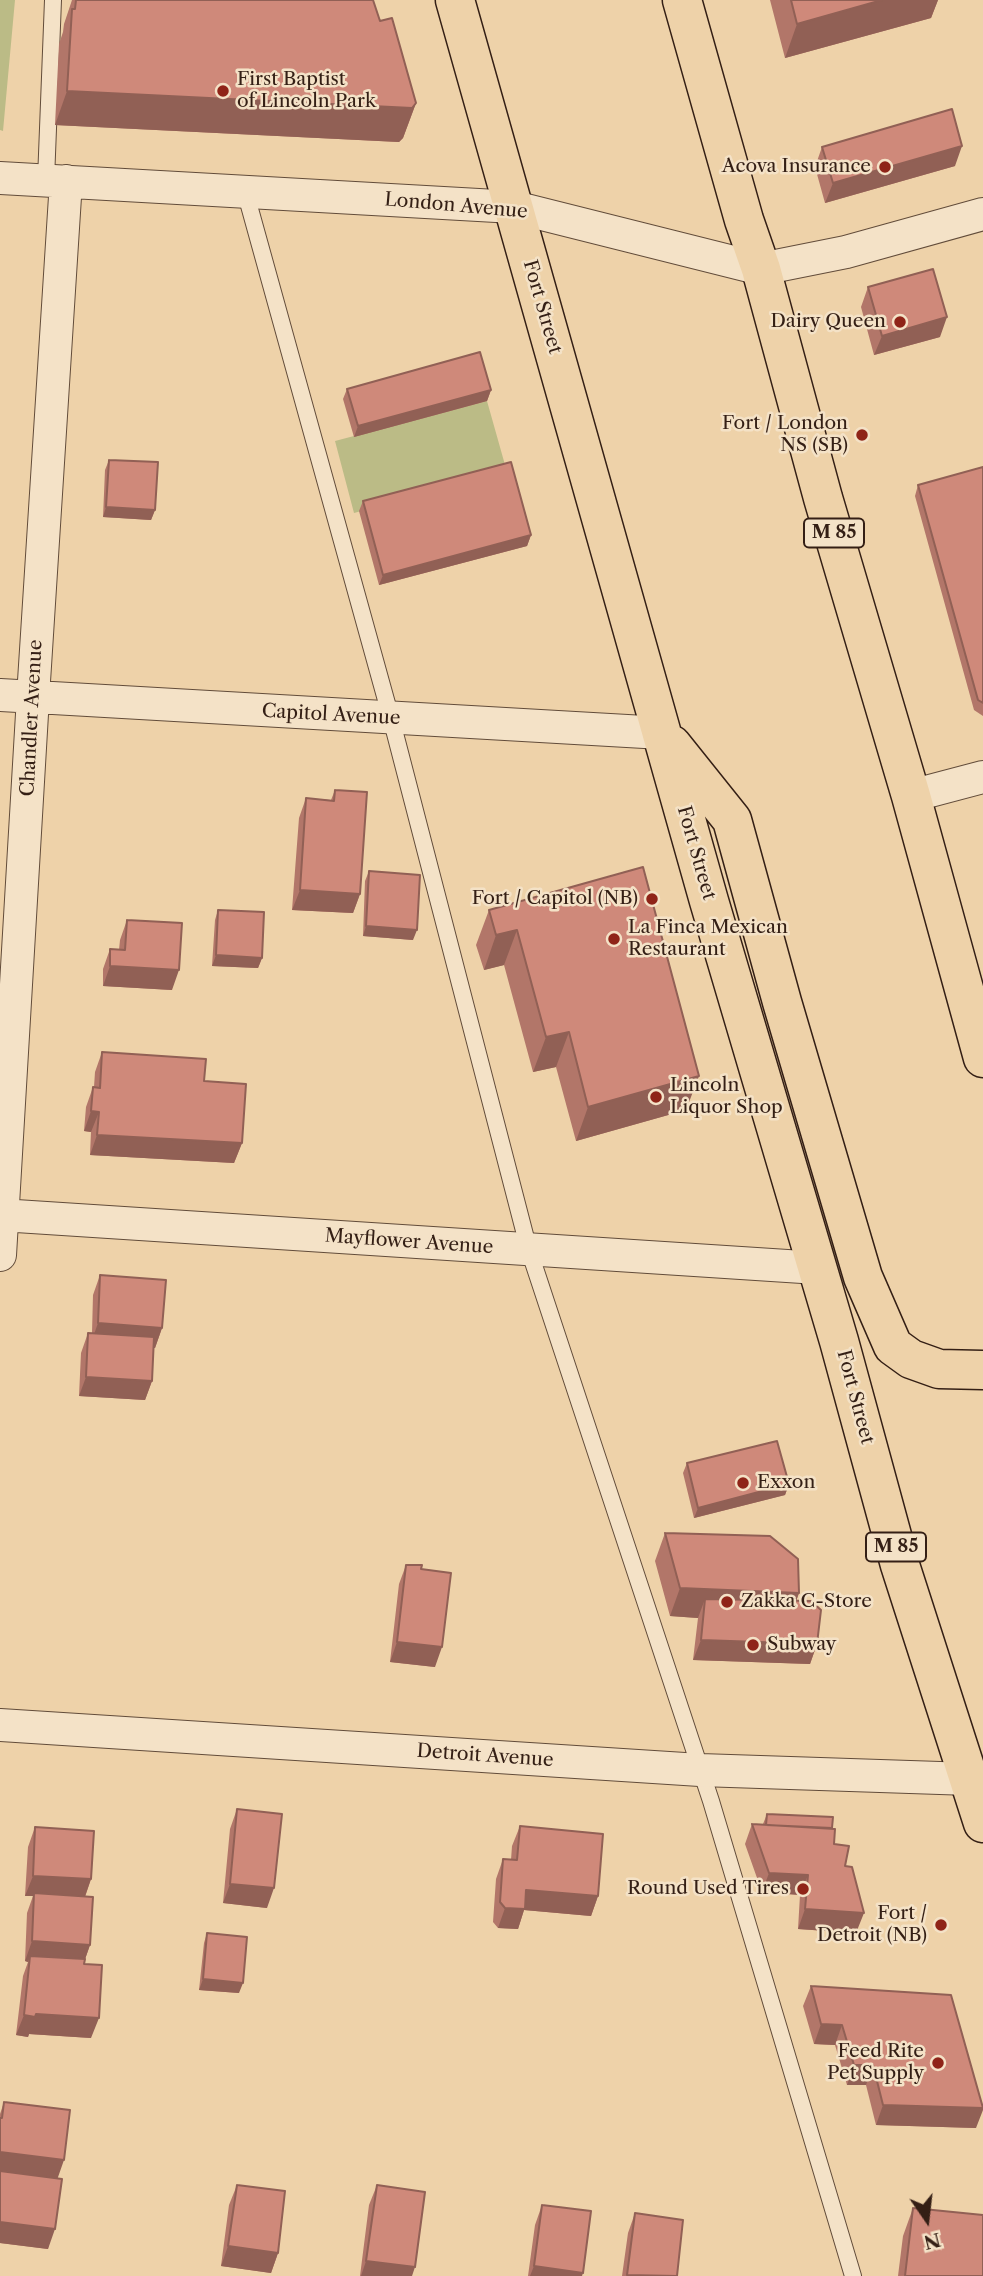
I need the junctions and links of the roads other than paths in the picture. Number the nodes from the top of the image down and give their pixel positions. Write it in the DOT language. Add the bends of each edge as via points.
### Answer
graph roads {
  1 [pos="53,0"];
  2 [pos="455,0"];
  3 [pos="682,0"];
  4 [pos="0,178"];
  5 [pos="56,181"];
  6 [pos="245,191"];
  7 [pos="514,207"];
  8 [pos="983,214"];
  9 [pos="761,269"];
  10 [pos="0,695"];
  11 [pos="33,697"];
  12 [pos="391,718"];
  13 [pos="662,733"];
  14 [pos="983,777"];
  15 [pos="911,796"];
  16 [pos="983,1058"];
  17 [pos="1,1215"];
  18 [pos="529,1250"];
  19 [pos="0,1255"];
  20 [pos="818,1268"];
  21 [pos="983,1370"];
  22 [pos="0,1725"];
  23 [pos="700,1770"];
  24 [pos="970,1779"];
  25 [pos="983,1823"];
  26 [pos="853,2276"];
  1 -- 5 [label="lane"];
  2 -- 7 [label="main road, Fort Street / M 85"];
  3 -- 9 [label="main road, M 85"];
  4 -- 5 [label="street, London Avenue"];
  5 -- 6 [label="street, London Avenue"];
  5 -- 11 [label="street, Chandler Avenue"];
  6 -- 7 [label="street, London Avenue"];
  6 -- 12 [label="lane"];
  7 -- 9 [label="street, London Avenue"];
  7 -- 13 [label="main road, Fort Street / M 85"];
  8 -- 9 [label="street, London Avenue" via="846,253"];
  9 -- 15 [label="main road, M 85"];
  10 -- 11 [label="street, Capitol Avenue"];
  11 -- 12 [label="street, Capitol Avenue"];
  11 -- 17 [label="street, Chandler Avenue"];
  12 -- 13 [label="street, Capitol Avenue"];
  12 -- 18 [label="lane"];
  13 -- 20 [label="main road, Fort Street / M 85"];
  13 -- 21 [label="main road" via="732,820 863,1277 893,1346 911,1359 939,1369"];
  14 -- 15 [label="street"];
  15 -- 16 [label="main road, M 85"];
  17 -- 18 [label="street, Mayflower Avenue"];
  17 -- 19 [label="street, Chandler Avenue"];
  18 -- 20 [label="street, Mayflower Avenue"];
  18 -- 23 [label="lane"];
  20 -- 24 [label="main road, Fort Street / M 85" via="900,1565"];
  22 -- 23 [label="street, Detroit Avenue"];
  23 -- 24 [label="street, Detroit Avenue"];
  23 -- 26 [label="lane"];
  24 -- 25 [label="main road, Fort Street / M 85"];
}
